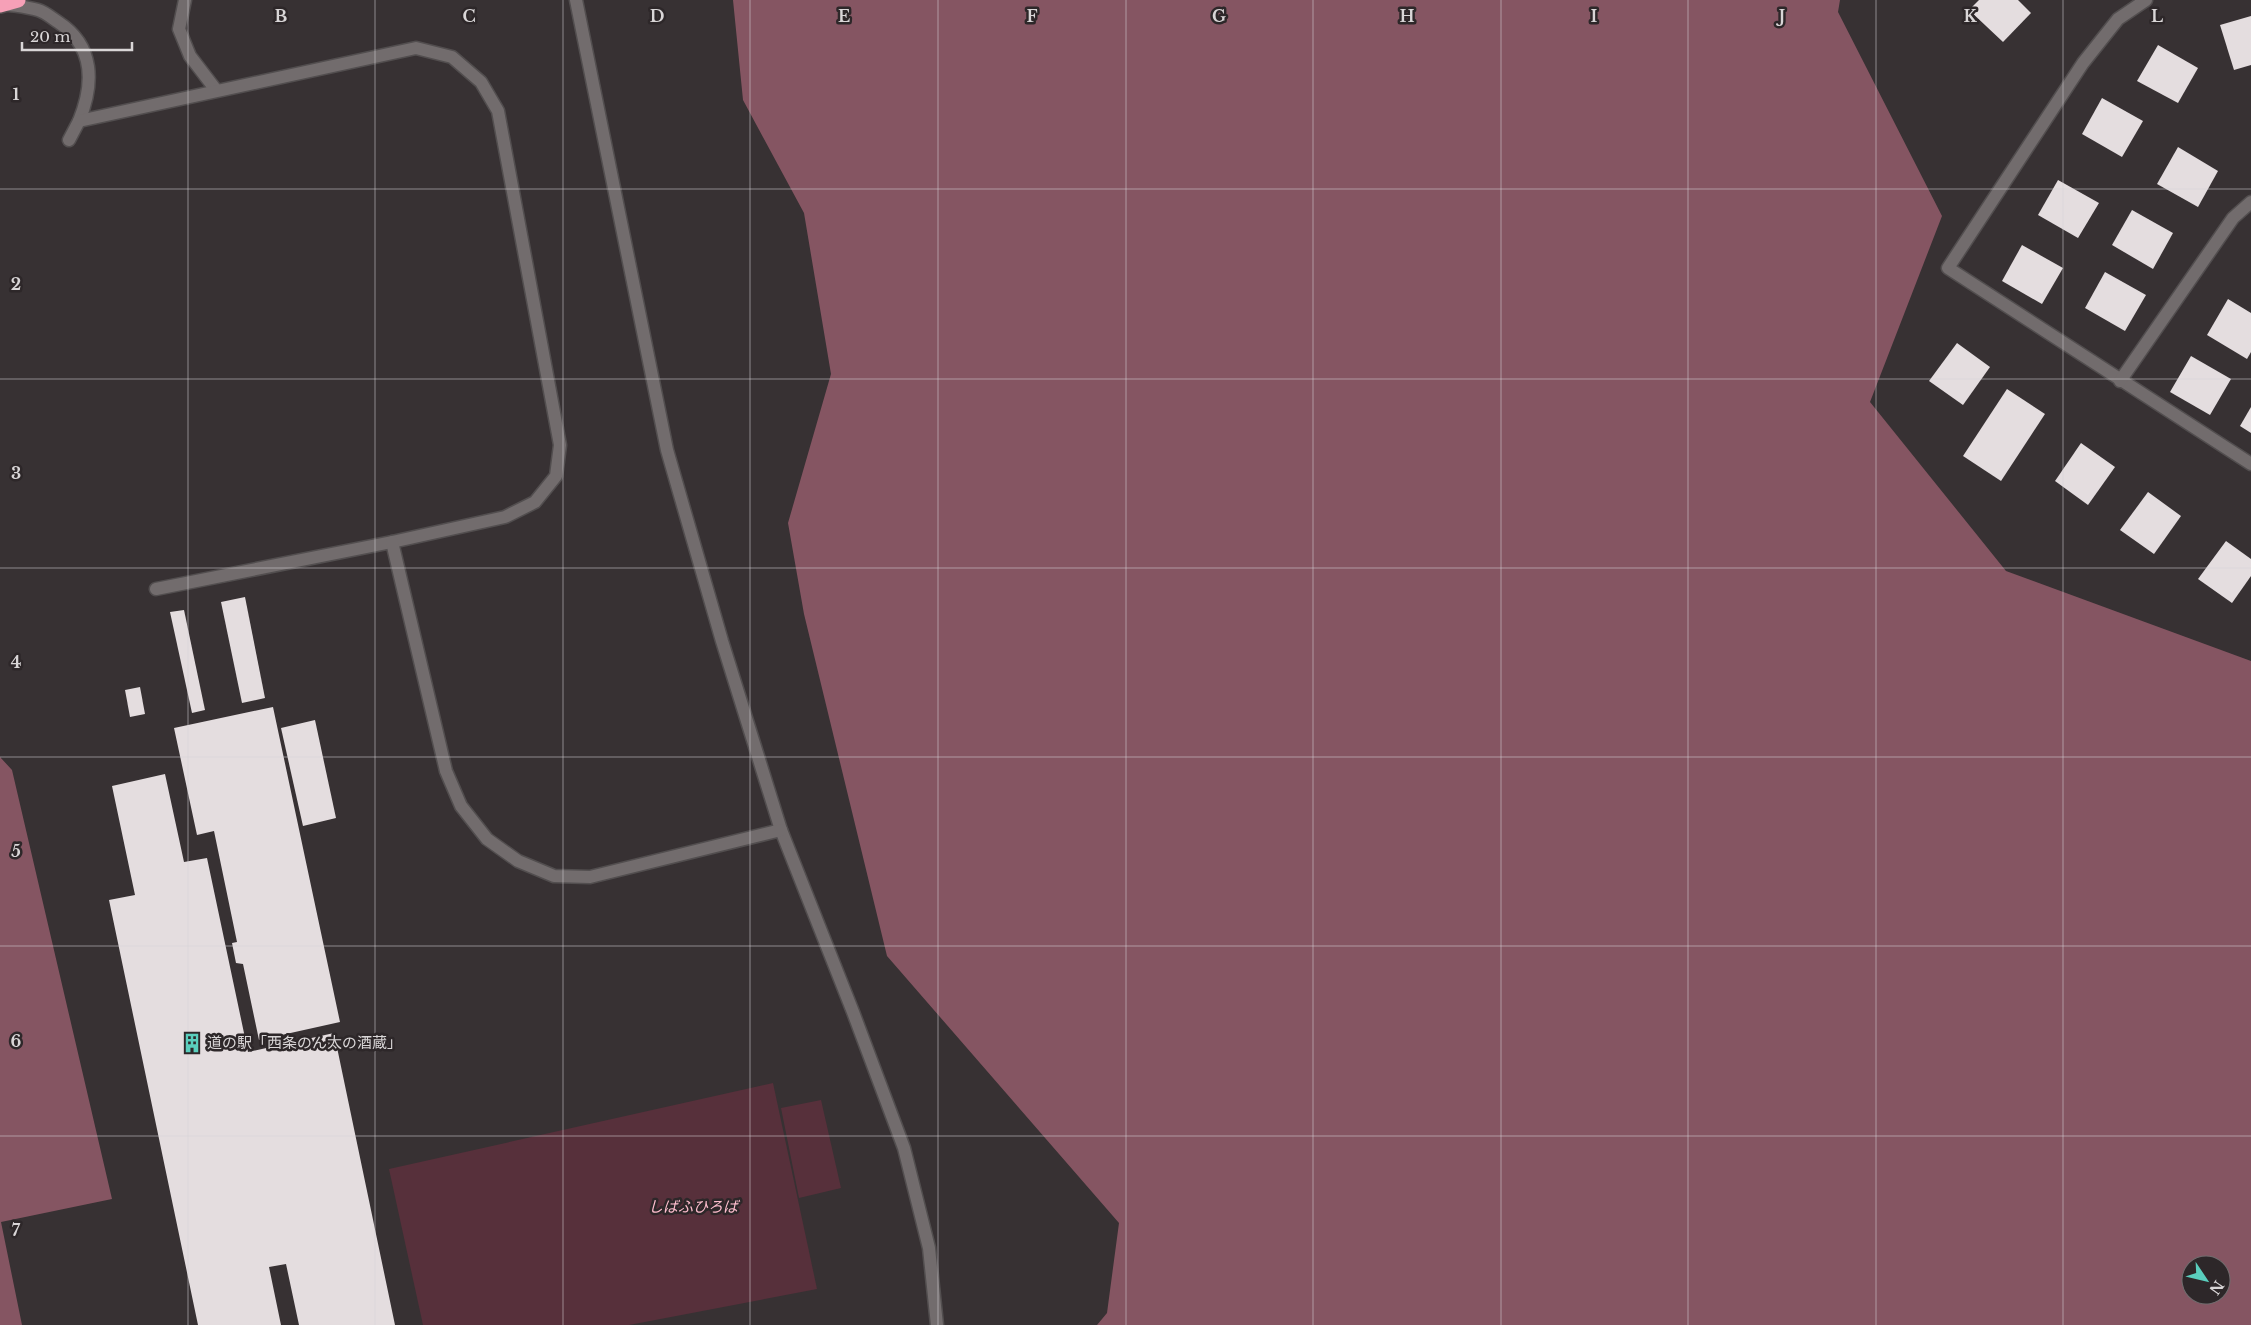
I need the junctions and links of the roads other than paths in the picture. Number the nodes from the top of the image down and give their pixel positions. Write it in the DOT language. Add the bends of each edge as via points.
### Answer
graph roads {
  1 [pos="185,0"];
  2 [pos="576,0"];
  3 [pos="2146,0"];
  4 [pos="8,3"];
  5 [pos="216,90"];
  6 [pos="79,121"];
  7 [pos="70,140"];
  8 [pos="2251,202"];
  9 [pos="2120,381"];
  10 [pos="2251,464"];
  11 [pos="392,542"];
  12 [pos="156,588"];
  13 [pos="781,830"];
  14 [pos="937,1325"];
  1 -- 5 [label="street" via="179,29 190,56"];
  2 -- 13 [label="street" via="667,450"];
  3 -- 9 [label="street" via="2118,19 2083,63 1948,268"];
  4 -- 6 [label="street" via="40,11 78,37 87,57 90,80 87,101"];
  5 -- 6 [label="street"];
  5 -- 11 [label="street" via="416,48 452,57 481,82 498,110 560,445 556,476 535,502 504,516"];
  6 -- 7 [label="street"];
  8 -- 9 [label="street" via="2233,218"];
  9 -- 10 [label="street"];
  11 -- 12 [label="street"];
  11 -- 13 [label="street" via="446,771 460,806 487,839 518,861 554,876 590,877"];
  13 -- 14 [label="street" via="904,1148 929,1248"];
}
